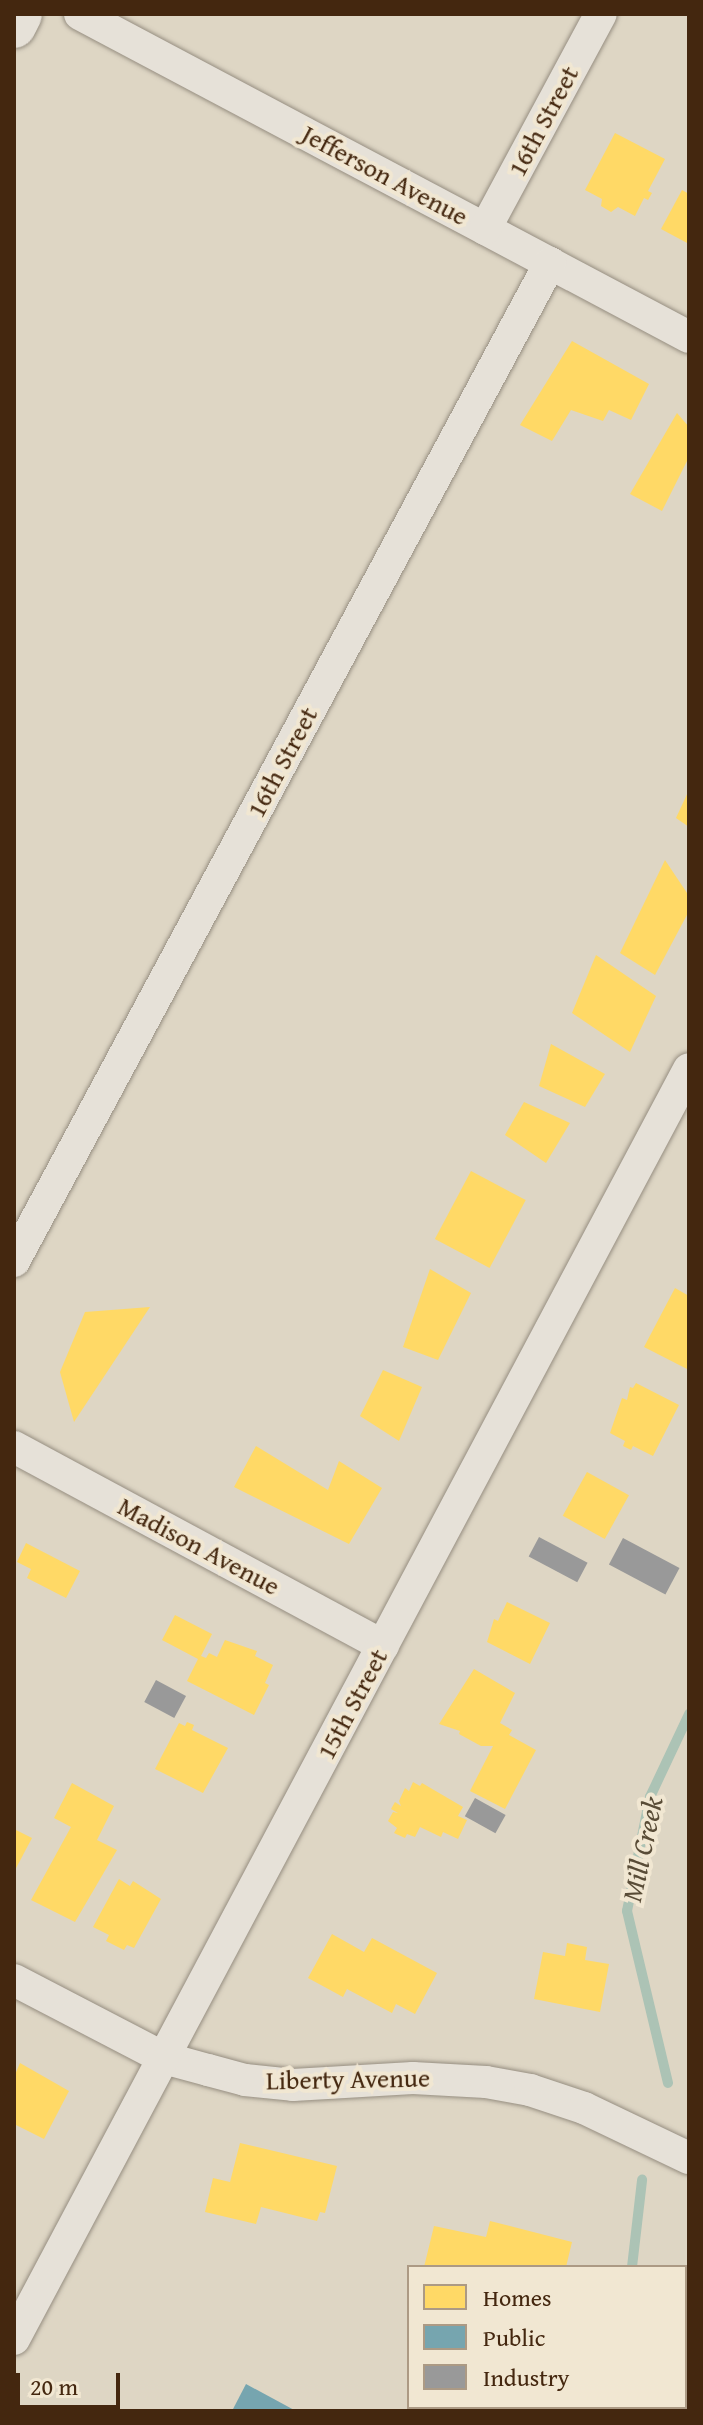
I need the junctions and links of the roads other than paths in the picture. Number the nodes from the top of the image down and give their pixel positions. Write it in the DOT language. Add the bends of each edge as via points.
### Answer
graph roads {
  1 [pos="20,14"];
  2 [pos="80,14"];
  3 [pos="601,14"];
  4 [pos="14,26"];
  5 [pos="485,229"];
  6 [pos="550,263"];
  7 [pos="689,337"];
  8 [pos="689,1069"];
  9 [pos="14,1261"];
  10 [pos="14,1447"];
  11 [pos="383,1646"];
  12 [pos="14,1980"];
  13 [pos="164,2058"];
  14 [pos="689,2158"];
  15 [pos="14,2339"];
  1 -- 4 [label="street"];
  2 -- 5 [label="street, Jefferson Avenue"];
  3 -- 5 [label="street, 16th Street"];
  5 -- 6 [label="street, Jefferson Avenue"];
  6 -- 7 [label="street, Jefferson Avenue"];
  6 -- 9 [label="street, 16th Street"];
  8 -- 11 [label="street, 15th Street"];
  10 -- 11 [label="street, Madison Avenue"];
  11 -- 13 [label="street, 15th Street"];
  12 -- 13 [label="street, Liberty Avenue"];
  13 -- 14 [label="street, Liberty Avenue" via="245,2080 293,2085 449,2078 530,2090 584,2108"];
  13 -- 15 [label="street, 15th Street"];
}
